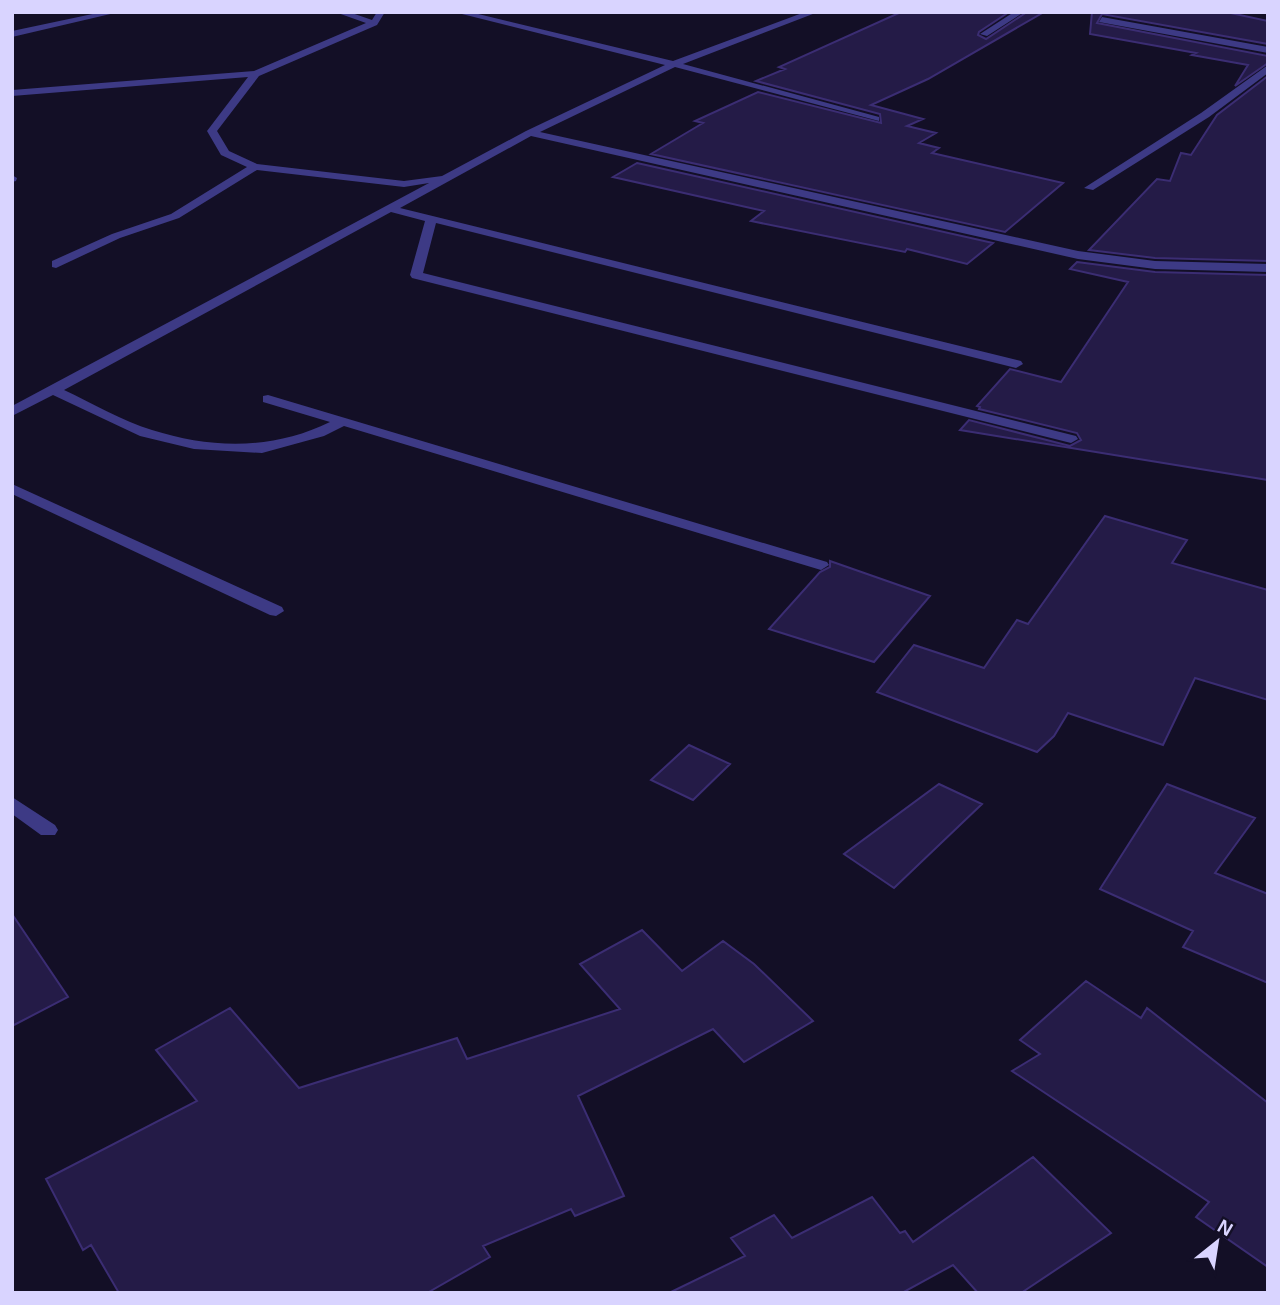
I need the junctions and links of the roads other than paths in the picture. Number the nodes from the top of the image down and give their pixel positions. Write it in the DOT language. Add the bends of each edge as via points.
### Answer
graph roads {
  1 [pos="115,12"];
  2 [pos="339,12"];
  3 [pos="381,12"];
  4 [pos="458,12"];
  5 [pos="814,12"];
  6 [pos="1020,12"];
  7 [pos="1102,20"];
  8 [pos="374,23"];
  9 [pos="12,34"];
  10 [pos="984,34"];
  11 [pos="1268,50"];
  12 [pos="674,64"];
  13 [pos="1268,68"];
  14 [pos="256,74"];
  15 [pos="12,93"];
  16 [pos="875,119"];
  17 [pos="530,133"];
  18 [pos="255,167"];
  19 [pos="451,176"];
  20 [pos="1089,188"];
  21 [pos="391,209"];
  22 [pos="431,219"];
  23 [pos="56,264"];
  24 [pos="1268,268"];
  25 [pos="1016,364"];
  26 [pos="55,391"];
  27 [pos="268,399"];
  28 [pos="12,412"];
  29 [pos="344,421"];
  30 [pos="1071,439"];
  31 [pos="12,488"];
  32 [pos="821,565"];
  33 [pos="276,611"];
  34 [pos="12,804"];
  35 [pos="48,830"];
  1 -- 9 [label="street"];
  2 -- 8 [label="street"];
  3 -- 8 [label="street"];
  4 -- 12 [label="street"];
  5 -- 12 [label="street"];
  6 -- 10 [label="street"];
  7 -- 11 [label="street"];
  8 -- 14 [label="street"];
  12 -- 16 [label="street"];
  12 -- 17 [label="street"];
  13 -- 20 [label="street" via="1205,116"];
  14 -- 15 [label="street"];
  14 -- 18 [label="street" via="212,131 225,153"];
  17 -- 19 [label="street"];
  17 -- 24 [label="street" via="1078,255 1155,265"];
  18 -- 19 [label="street" via="404,184"];
  18 -- 23 [label="street" via="162,222 116,236"];
  19 -- 21 [label="street"];
  21 -- 22 [label="street"];
  21 -- 26 [label="street"];
  22 -- 25 [label="street"];
  22 -- 30 [label="street" via="416,275"];
  26 -- 28 [label="street"];
  26 -- 29 [label="street" via="145,433 194,445 262,449"];
  27 -- 29 [label="street"];
  29 -- 32 [label="street"];
  31 -- 33 [label="street"];
  34 -- 35 [label="street"];
}
